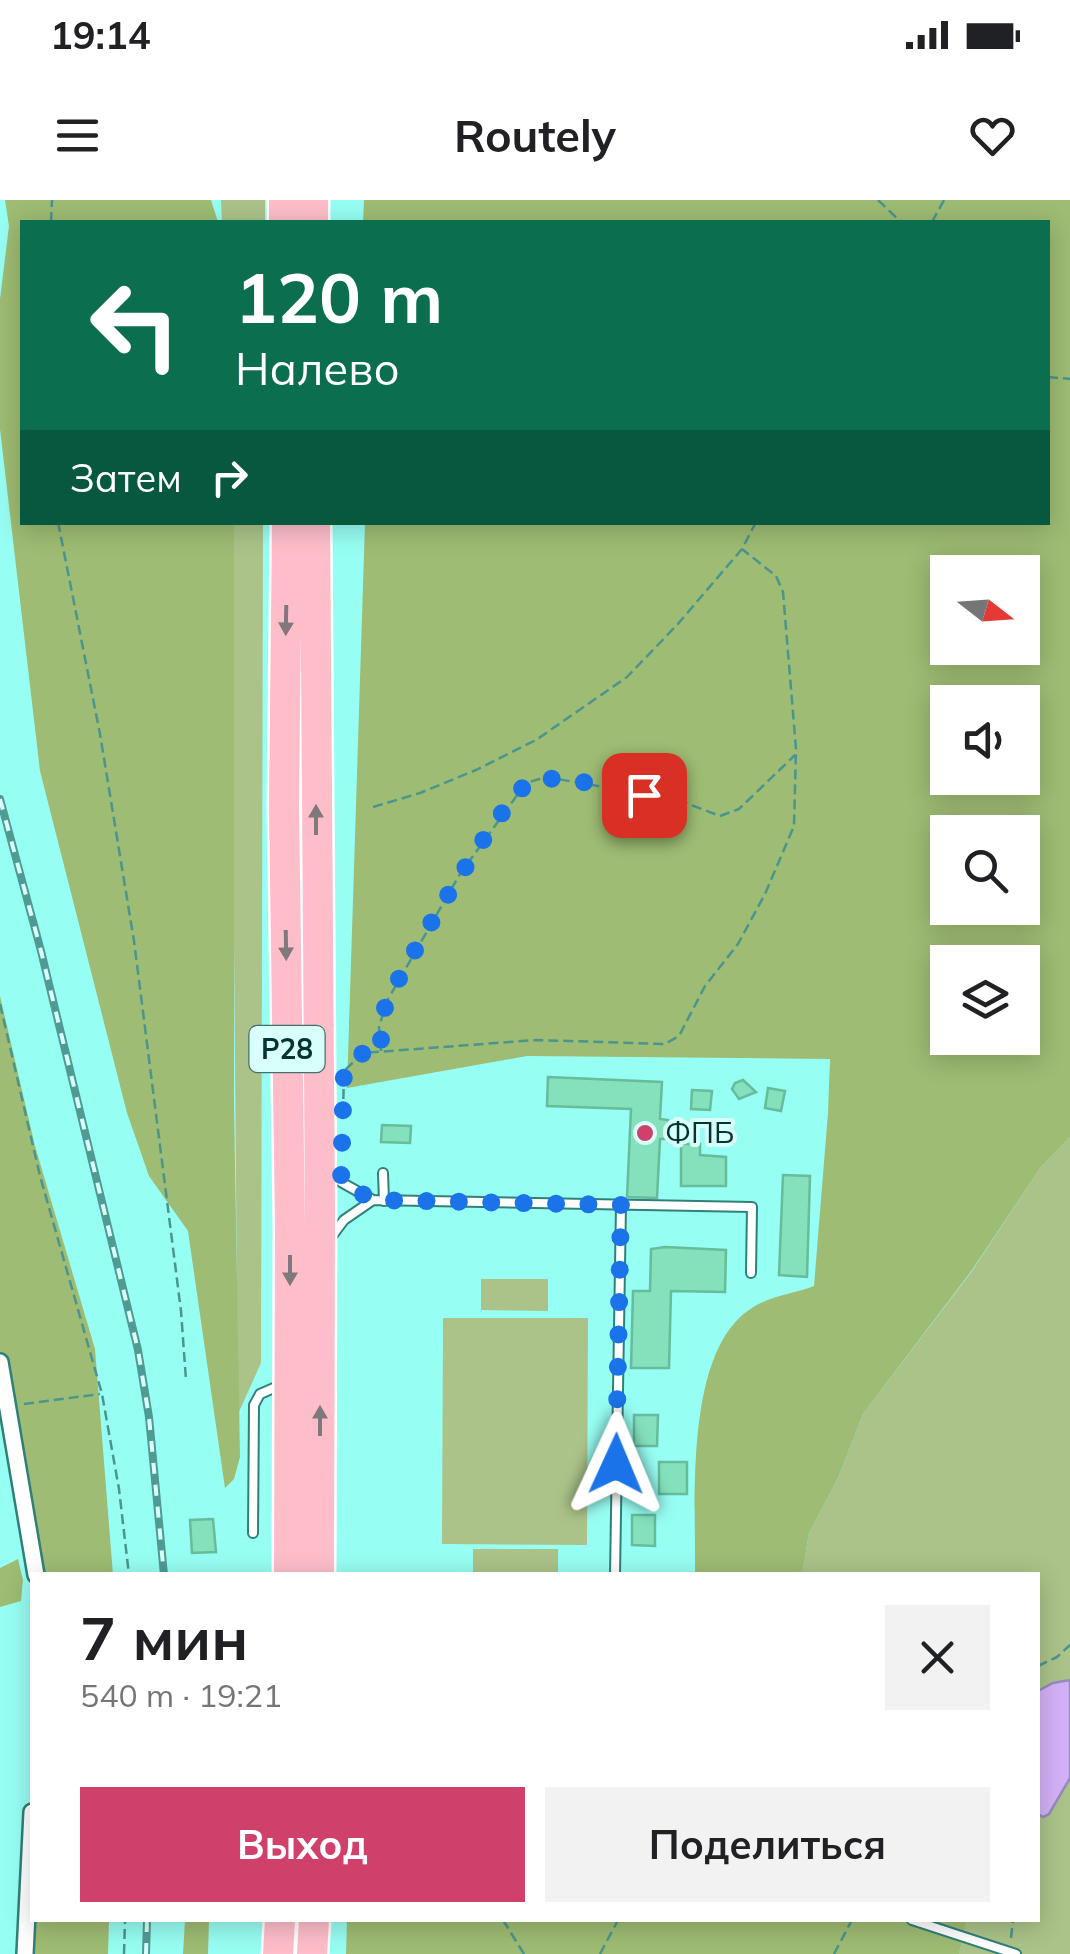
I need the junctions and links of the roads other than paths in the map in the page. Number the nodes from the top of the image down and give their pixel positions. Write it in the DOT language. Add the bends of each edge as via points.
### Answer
graph roads {
  1 [pos="287,525"];
  2 [pos="314,525"];
  3 [pos="318,1162"];
  4 [pos="384,1173"];
  5 [pos="373,1200"];
  6 [pos="384,1200"];
  7 [pos="621,1205"];
  8 [pos="320,1256"];
  9 [pos="751,1273"];
  10 [pos="0,1362"];
  11 [pos="290,1381"];
  12 [pos="253,1533"];
  13 [pos="36,1572"];
  14 [pos="288,1572"];
  15 [pos="319,1572"];
  16 [pos="614,1572"];
  17 [pos="30,1853"];
  18 [pos="280,1922"];
  19 [pos="314,1922"];
  20 [pos="918,1922"];
  21 [pos="1012,1953"];
  22 [pos="25,1954"];
  23 [pos="278,1954"];
  24 [pos="312,1954"];
  1 -- 11 [label="highway, Р28, one-way"];
  3 -- 2 [label="highway, Р28, one-way"];
  3 -- 5 [label="lane"];
  3 -- 8 [label="highway, Р28"];
  4 -- 6 [label="lane"];
  5 -- 6 [label="lane"];
  5 -- 8 [label="lane" via="344,1220"];
  6 -- 7 [label="lane"];
  7 -- 9 [label="lane" via="752,1207"];
  7 -- 16 [label="lane"];
  15 -- 8 [label="highway, Р28, one-way"];
  10 -- 13 [label="street"];
  11 -- 12 [label="lane" via="256,1398"];
  11 -- 14 [label="highway, Р28"];
  17 -- 22 [label="street"];
  18 -- 23 [label="highway"];
  19 -- 24 [label="highway"];
  20 -- 21 [label="lane"];
}
